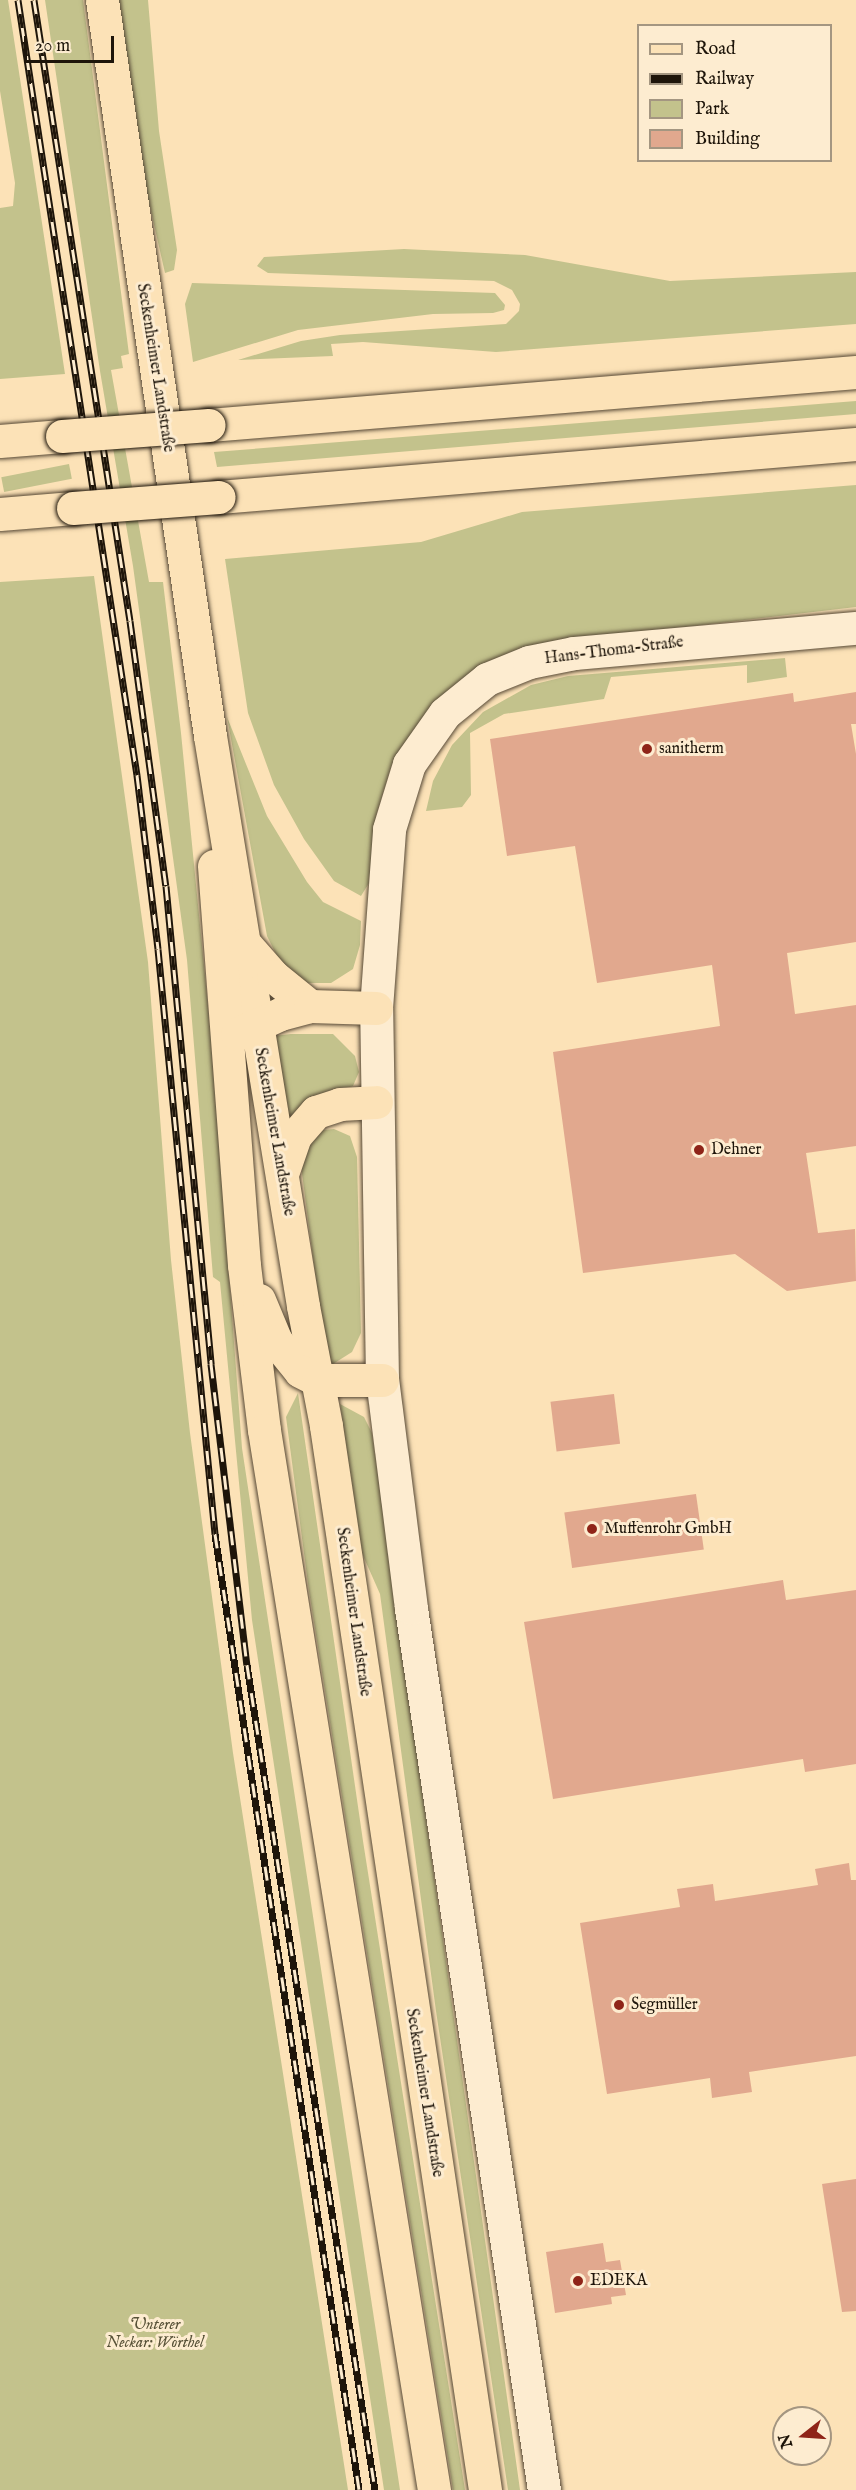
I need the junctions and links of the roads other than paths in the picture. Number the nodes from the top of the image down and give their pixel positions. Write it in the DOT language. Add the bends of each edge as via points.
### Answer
graph roads {
  1 [pos="102,0"];
  2 [pos="856,372"];
  3 [pos="0,441"];
  4 [pos="856,444"];
  5 [pos="0,514"];
  6 [pos="856,628"];
  7 [pos="210,736"];
  8 [pos="246,944"];
  9 [pos="310,1006"];
  10 [pos="376,1008"];
  11 [pos="256,1024"];
  12 [pos="227,1039"];
  13 [pos="376,1102"];
  14 [pos="282,1175"];
  15 [pos="244,1265"];
  16 [pos="318,1380"];
  17 [pos="382,1380"];
  18 [pos="434,2490"];
  19 [pos="485,2490"];
  20 [pos="544,2490"];
  1 -- 7 [label="main road, Seckenheimer Landstraße"];
  2 -- 3 [label="main road, bridge"];
  4 -- 5 [label="main road, bridge"];
  6 -- 10 [label="street, Hans-Thoma-Straße" via="574,653 530,662 488,679 446,713 409,764 389,829"];
  7 -- 8 [label="main road, Seckenheimer Landstraße"];
  7 -- 12 [label="main road, Seckenheimer Landstraße" via="212,832"];
  8 -- 9 [label="main road" via="273,976"];
  8 -- 11 [label="main road, Seckenheimer Landstraße"];
  9 -- 10 [label="main road"];
  9 -- 11 [label="main road"];
  10 -- 13 [label="street"];
  11 -- 12 [label="main road"];
  11 -- 14 [label="main road, Seckenheimer Landstraße"];
  12 -- 15 [label="main road, Seckenheimer Landstraße"];
  13 -- 14 [label="main road" via="340,1104 316,1112 295,1136"];
  13 -- 17 [label="street"];
  14 -- 16 [label="main road, Seckenheimer Landstraße"];
  15 -- 16 [label="main road" via="276,1341 300,1371"];
  15 -- 18 [label="main road, Seckenheimer Landstraße" via="281,1546 298,1627"];
  16 -- 17 [label="main road"];
  16 -- 19 [label="main road, Seckenheimer Landstraße"];
  17 -- 20 [label="street" via="411,1608"];
}
